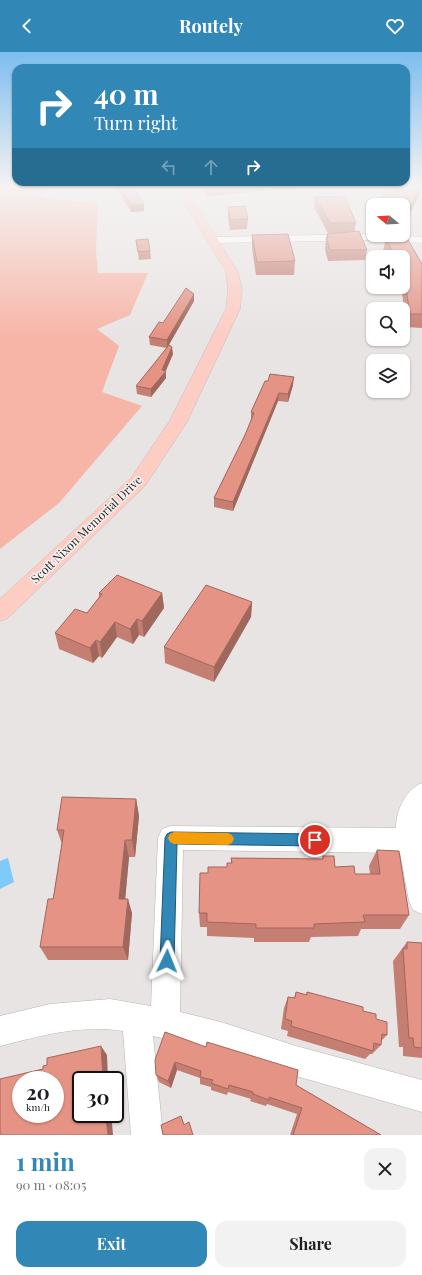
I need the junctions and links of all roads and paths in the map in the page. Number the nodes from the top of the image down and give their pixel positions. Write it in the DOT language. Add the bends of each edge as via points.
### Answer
graph roads {
  1 [pos="211,236"];
  2 [pos="214,240"];
  3 [pos="422,240"];
  4 [pos="0,612"];
  5 [pos="422,794"];
  6 [pos="410,841"];
  7 [pos="422,900"];
  8 [pos="152,1021"];
  9 [pos="0,1031"];
  10 [pos="422,1096"];
  11 [pos="147,1135"];
  1 -- 2 [label="main road, Scott Nixon Memorial Drive"];
  2 -- 3 [label="street" via="346,237"];
  2 -- 4 [label="main road, Scott Nixon Memorial Drive" via="233,276 233,309 178,422 138,482"];
  5 -- 6 [label="street" via="413,806 408,822"];
  6 -- 7 [label="street"];
  6 -- 8 [label="street" via="171,838"];
  8 -- 9 [label="street" via="110,1014 50,1019"];
  8 -- 10 [label="street" via="221,1036 296,1061"];
  8 -- 11 [label="street" via="138,1037"];
}
